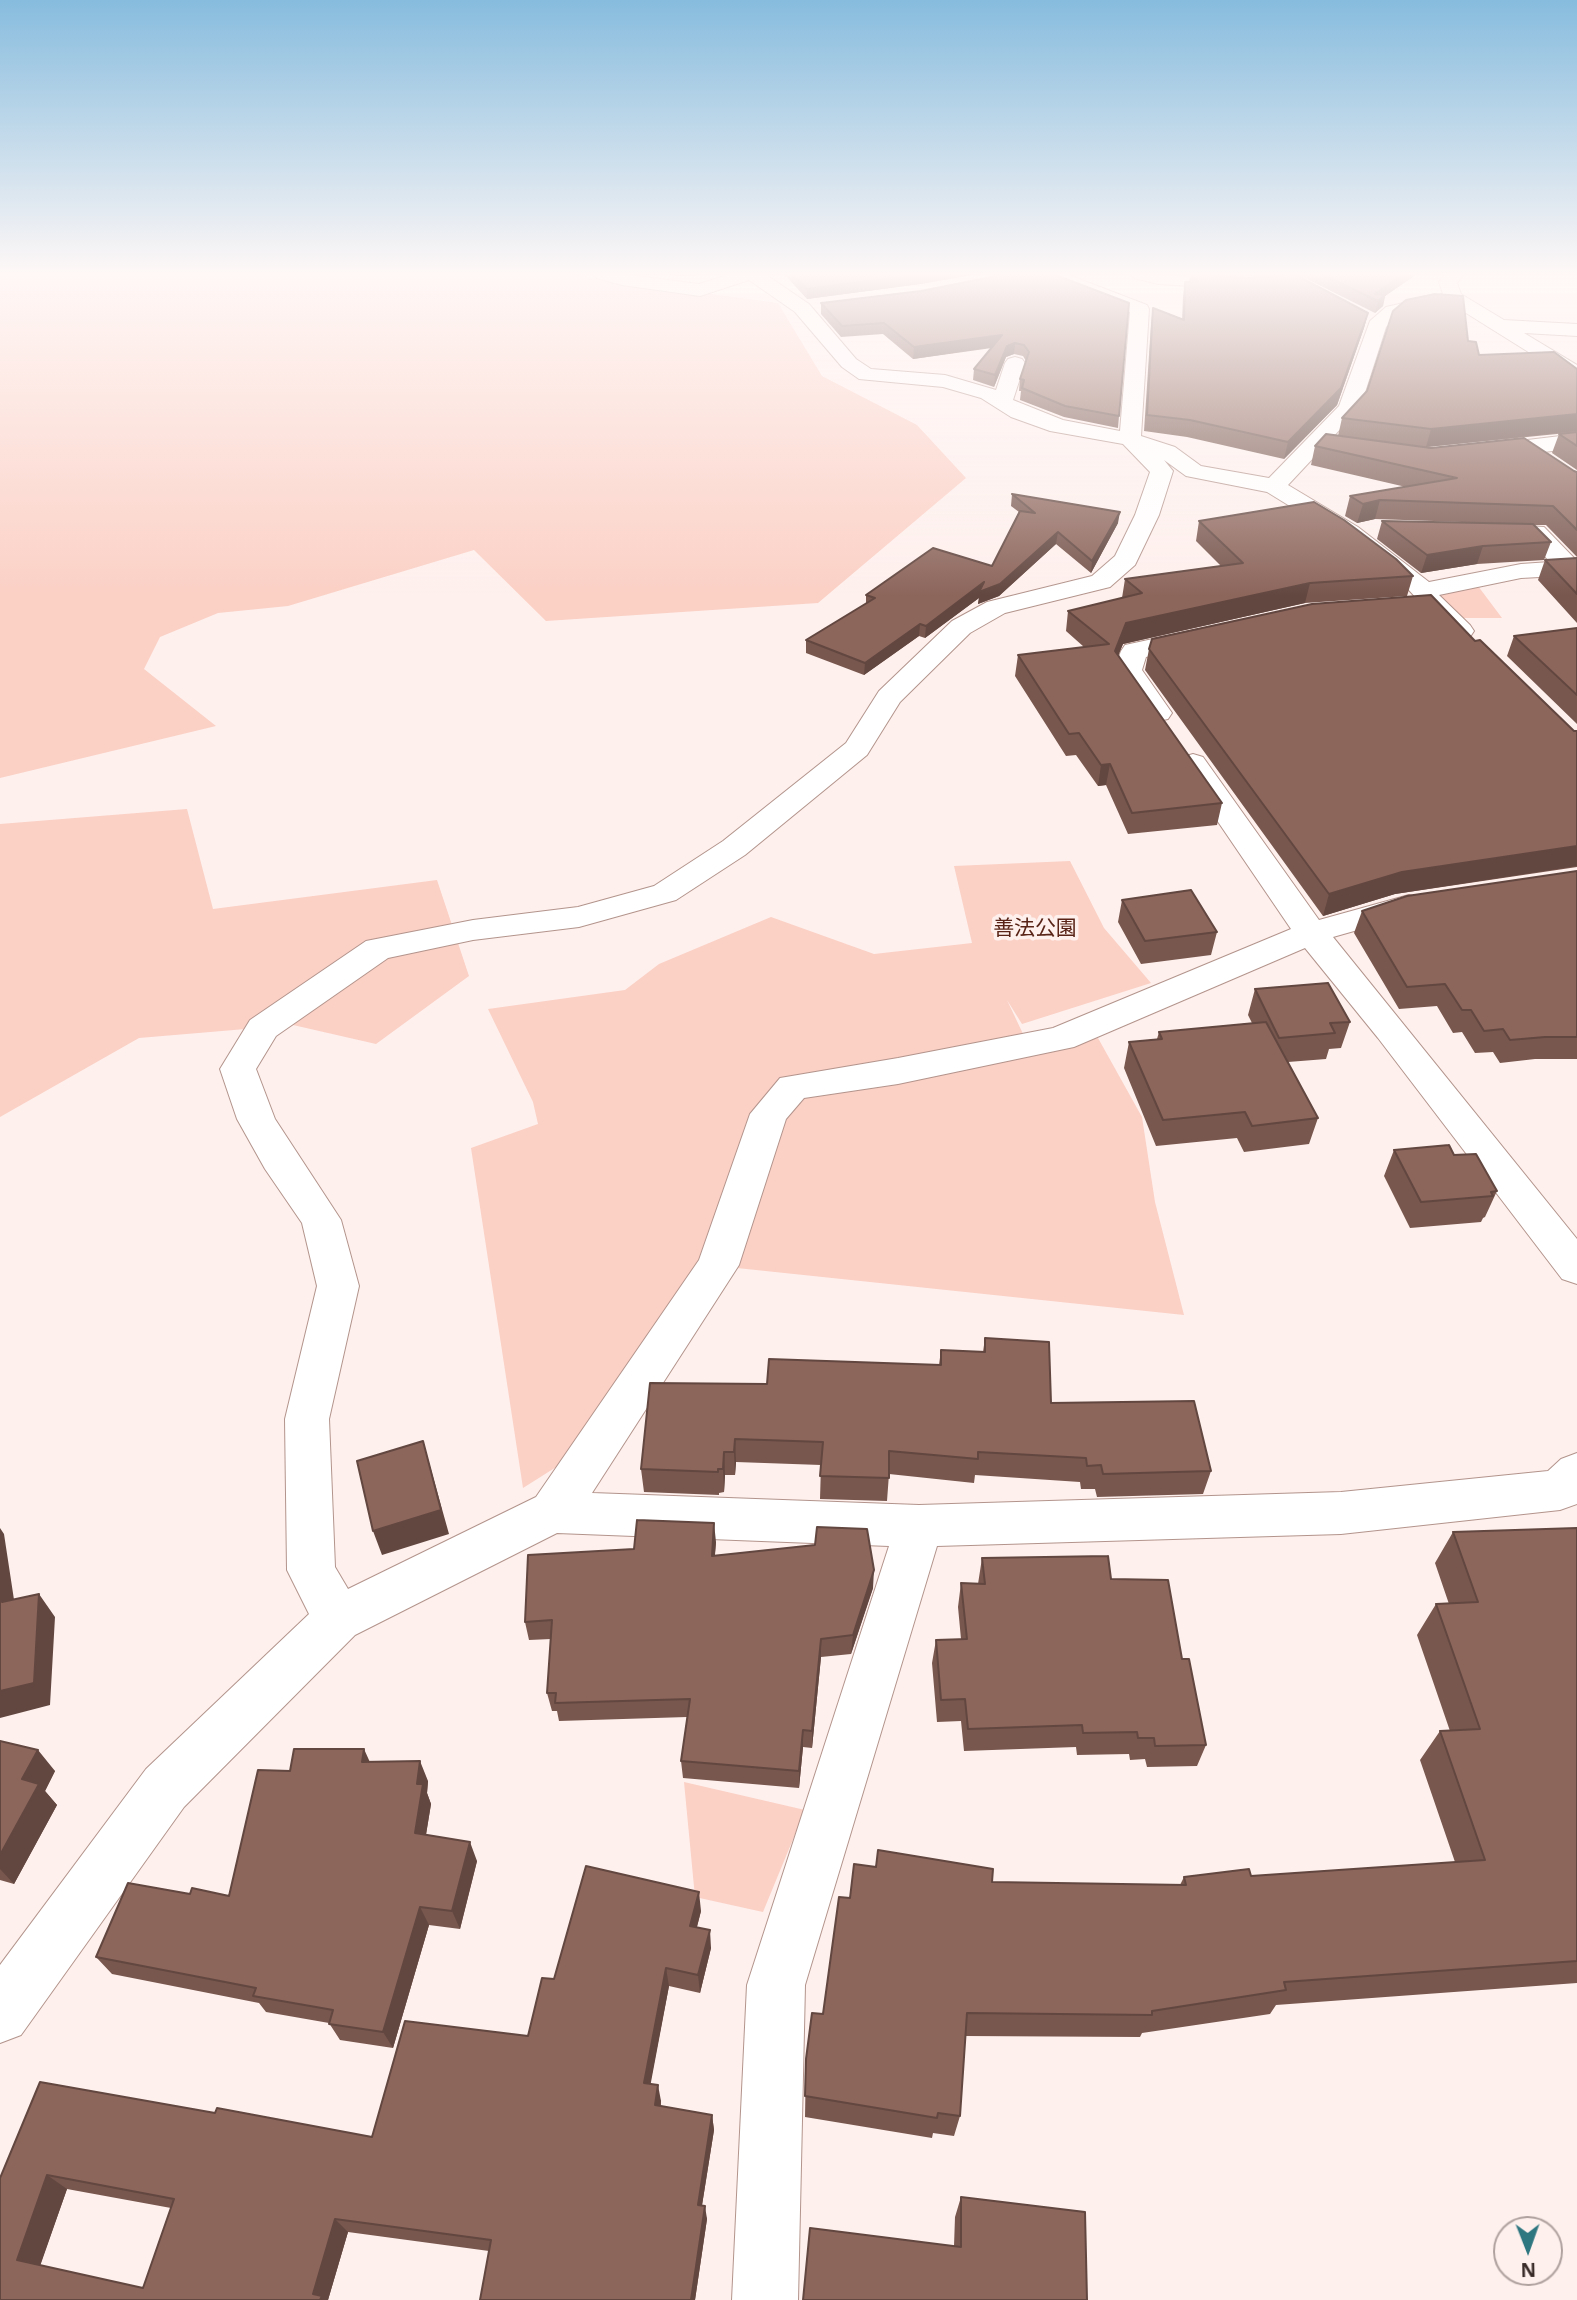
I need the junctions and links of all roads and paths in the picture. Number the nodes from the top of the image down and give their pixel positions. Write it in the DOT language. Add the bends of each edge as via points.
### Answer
graph roads {
  1 [pos="946,381"];
  2 [pos="1009,381"];
  3 [pos="1134,381"];
  4 [pos="1356,381"];
  5 [pos="1002,402"];
  6 [pos="1130,439"];
  7 [pos="1577,442"];
  8 [pos="1527,449"];
  9 [pos="1464,454"];
  10 [pos="1557,469"];
  11 [pos="1274,486"];
  12 [pos="1389,529"];
  13 [pos="1482,531"];
  14 [pos="1352,535"];
  15 [pos="1574,568"];
  16 [pos="1428,598"];
  17 [pos="1395,607"];
  18 [pos="1226,631"];
  19 [pos="1481,650"];
  20 [pos="1447,899"];
  21 [pos="1311,933"];
  22 [pos="1577,1268"];
  23 [pos="1577,1473"];
  24 [pos="553,1512"];
  25 [pos="919,1526"];
  26 [pos="338,1619"];
  27 [pos="0,2014"];
  28 [pos="765,2300"];
  1 -- 5 [label="street"];
  2 -- 5 [label="street"];
  3 -- 6 [label="street"];
  4 -- 11 [label="street" via="1349,408 1328,445"];
  5 -- 6 [label="street" via="1058,426"];
  6 -- 11 [label="street" via="1167,452 1194,471"];
  6 -- 26 [label="street" via="1162,471 1126,560 1101,582 996,607 961,627 889,697 857,749 734,848 665,893 579,918 473,930 378,949 263,1028 238,1069 257,1119 321,1220 338,1286 307,1419 311,1570"];
  7 -- 8 [label="street"];
  8 -- 9 [label="street"];
  8 -- 10 [label="street"];
  11 -- 14 [label="street"];
  12 -- 14 [label="street"];
  13 -- 15 [label="street" via="1535,532"];
  14 -- 16 [label="street" via="1416,583"];
  15 -- 16 [label="street" via="1521,571"];
  16 -- 17 [label="street"];
  16 -- 19 [label="street"];
  18 -- 21 [label="street" via="1134,651 1128,670"];
  20 -- 21 [label="street" via="1395,907"];
  21 -- 22 [label="street"];
  21 -- 24 [label="street" via="1061,1038 793,1087 769,1114 718,1265"];
  23 -- 25 [label="street" via="1560,1490 1342,1513"];
  24 -- 25 [label="street"];
  24 -- 26 [label="street"];
  25 -- 28 [label="street" via="776,1984"];
  26 -- 27 [label="street" via="165,1788"];
}
